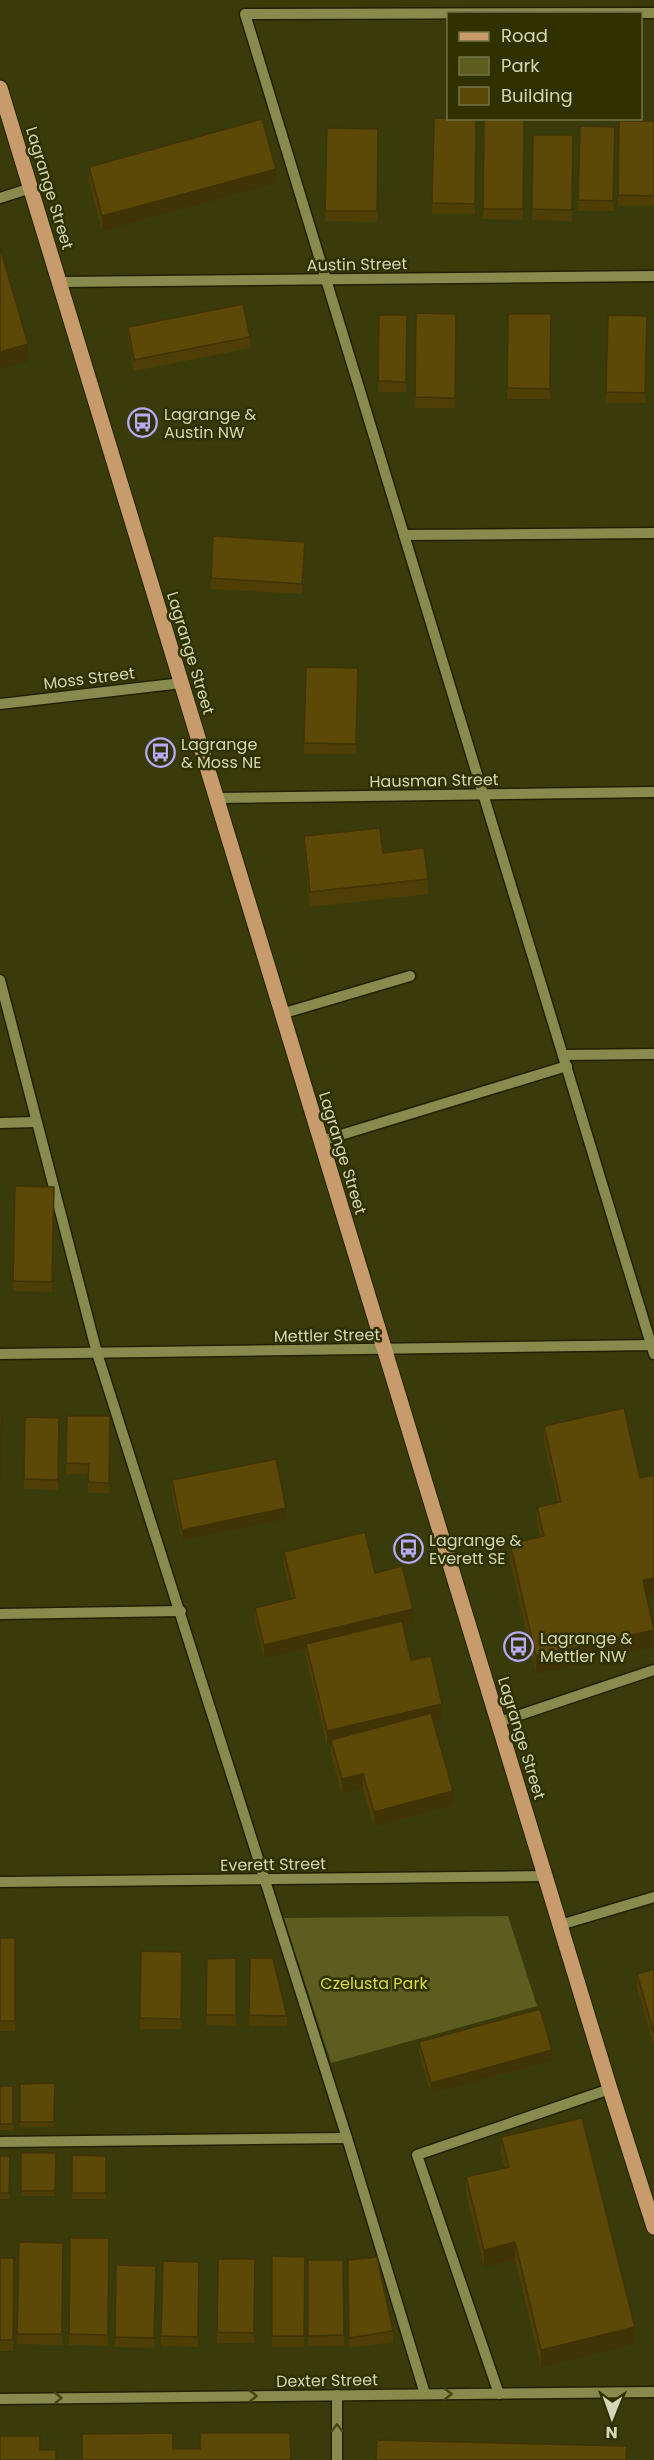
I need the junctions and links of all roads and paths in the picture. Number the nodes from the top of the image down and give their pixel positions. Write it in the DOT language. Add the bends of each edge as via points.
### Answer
graph roads {
  1 [pos="447,14"];
  2 [pos="0,88"];
  3 [pos="31,188"];
  4 [pos="0,198"];
  5 [pos="654,276"];
  6 [pos="325,279"];
  7 [pos="60,282"];
  8 [pos="654,533"];
  9 [pos="404,535"];
  10 [pos="182,682"];
  11 [pos="0,704"];
  12 [pos="654,792"];
  13 [pos="483,794"];
  14 [pos="215,798"];
  15 [pos="410,976"];
  16 [pos="0,980"];
  17 [pos="281,1014"];
  18 [pos="654,1054"];
  19 [pos="563,1055"];
  20 [pos="567,1066"];
  21 [pos="35,1122"];
  22 [pos="0,1123"];
  23 [pos="321,1141"];
  24 [pos="653,1348"];
  25 [pos="385,1350"];
  26 [pos="97,1353"];
  27 [pos="0,1354"];
  28 [pos="181,1611"];
  29 [pos="0,1614"];
  30 [pos="654,1670"];
  31 [pos="499,1722"];
  32 [pos="546,1876"];
  33 [pos="264,1880"];
  34 [pos="0,1882"];
  35 [pos="654,1897"];
  36 [pos="560,1925"];
  37 [pos="610,2089"];
  38 [pos="347,2138"];
  39 [pos="0,2142"];
  40 [pos="654,2227"];
  41 [pos="654,2392"];
  42 [pos="425,2394"];
  43 [pos="499,2394"];
  44 [pos="337,2395"];
  45 [pos="0,2399"];
  46 [pos="337,2460"];
  1 -- 6 [label="street" via="244,14"];
  2 -- 3 [label="main road, Lagrange Street"];
  3 -- 4 [label="street"];
  3 -- 7 [label="main road, Lagrange Street"];
  5 -- 6 [label="street, Austin Street"];
  6 -- 7 [label="street, Austin Street"];
  6 -- 9 [label="street"];
  7 -- 10 [label="main road, Lagrange Street"];
  8 -- 9 [label="street"];
  9 -- 13 [label="street"];
  10 -- 11 [label="street, Moss Street"];
  10 -- 14 [label="main road, Lagrange Street"];
  12 -- 13 [label="street, Hausman Street"];
  13 -- 14 [label="street, Hausman Street"];
  13 -- 19 [label="street"];
  14 -- 17 [label="main road, Lagrange Street"];
  15 -- 17 [label="street"];
  16 -- 21 [label="street"];
  17 -- 23 [label="main road, Lagrange Street"];
  18 -- 19 [label="street"];
  19 -- 20 [label="street"];
  20 -- 23 [label="street"];
  20 -- 24 [label="street"];
  21 -- 22 [label="street"];
  21 -- 26 [label="street"];
  23 -- 25 [label="main road, Lagrange Street"];
  24 -- 25 [label="street, Mettler Street"];
  25 -- 26 [label="street, Mettler Street"];
  25 -- 31 [label="main road, Lagrange Street"];
  26 -- 27 [label="street, Mettler Street"];
  26 -- 28 [label="street"];
  28 -- 29 [label="street"];
  28 -- 33 [label="street"];
  30 -- 31 [label="street"];
  31 -- 32 [label="main road, Lagrange Street"];
  32 -- 33 [label="street, Everett Street"];
  32 -- 36 [label="main road, Lagrange Street"];
  33 -- 34 [label="street, Everett Street"];
  33 -- 38 [label="street"];
  35 -- 36 [label="street"];
  36 -- 37 [label="main road, Lagrange Street"];
  37 -- 40 [label="main road, Lagrange Street"];
  37 -- 43 [label="street" via="417,2155"];
  38 -- 39 [label="street"];
  38 -- 42 [label="street"];
  41 -- 43 [label="street, Dexter Street"];
  42 -- 43 [label="street, Dexter Street, one-way"];
  42 -- 44 [label="street, Dexter Street"];
  45 -- 44 [label="street, Dexter Street, one-way"];
  46 -- 44 [label="street, one-way"];
}
